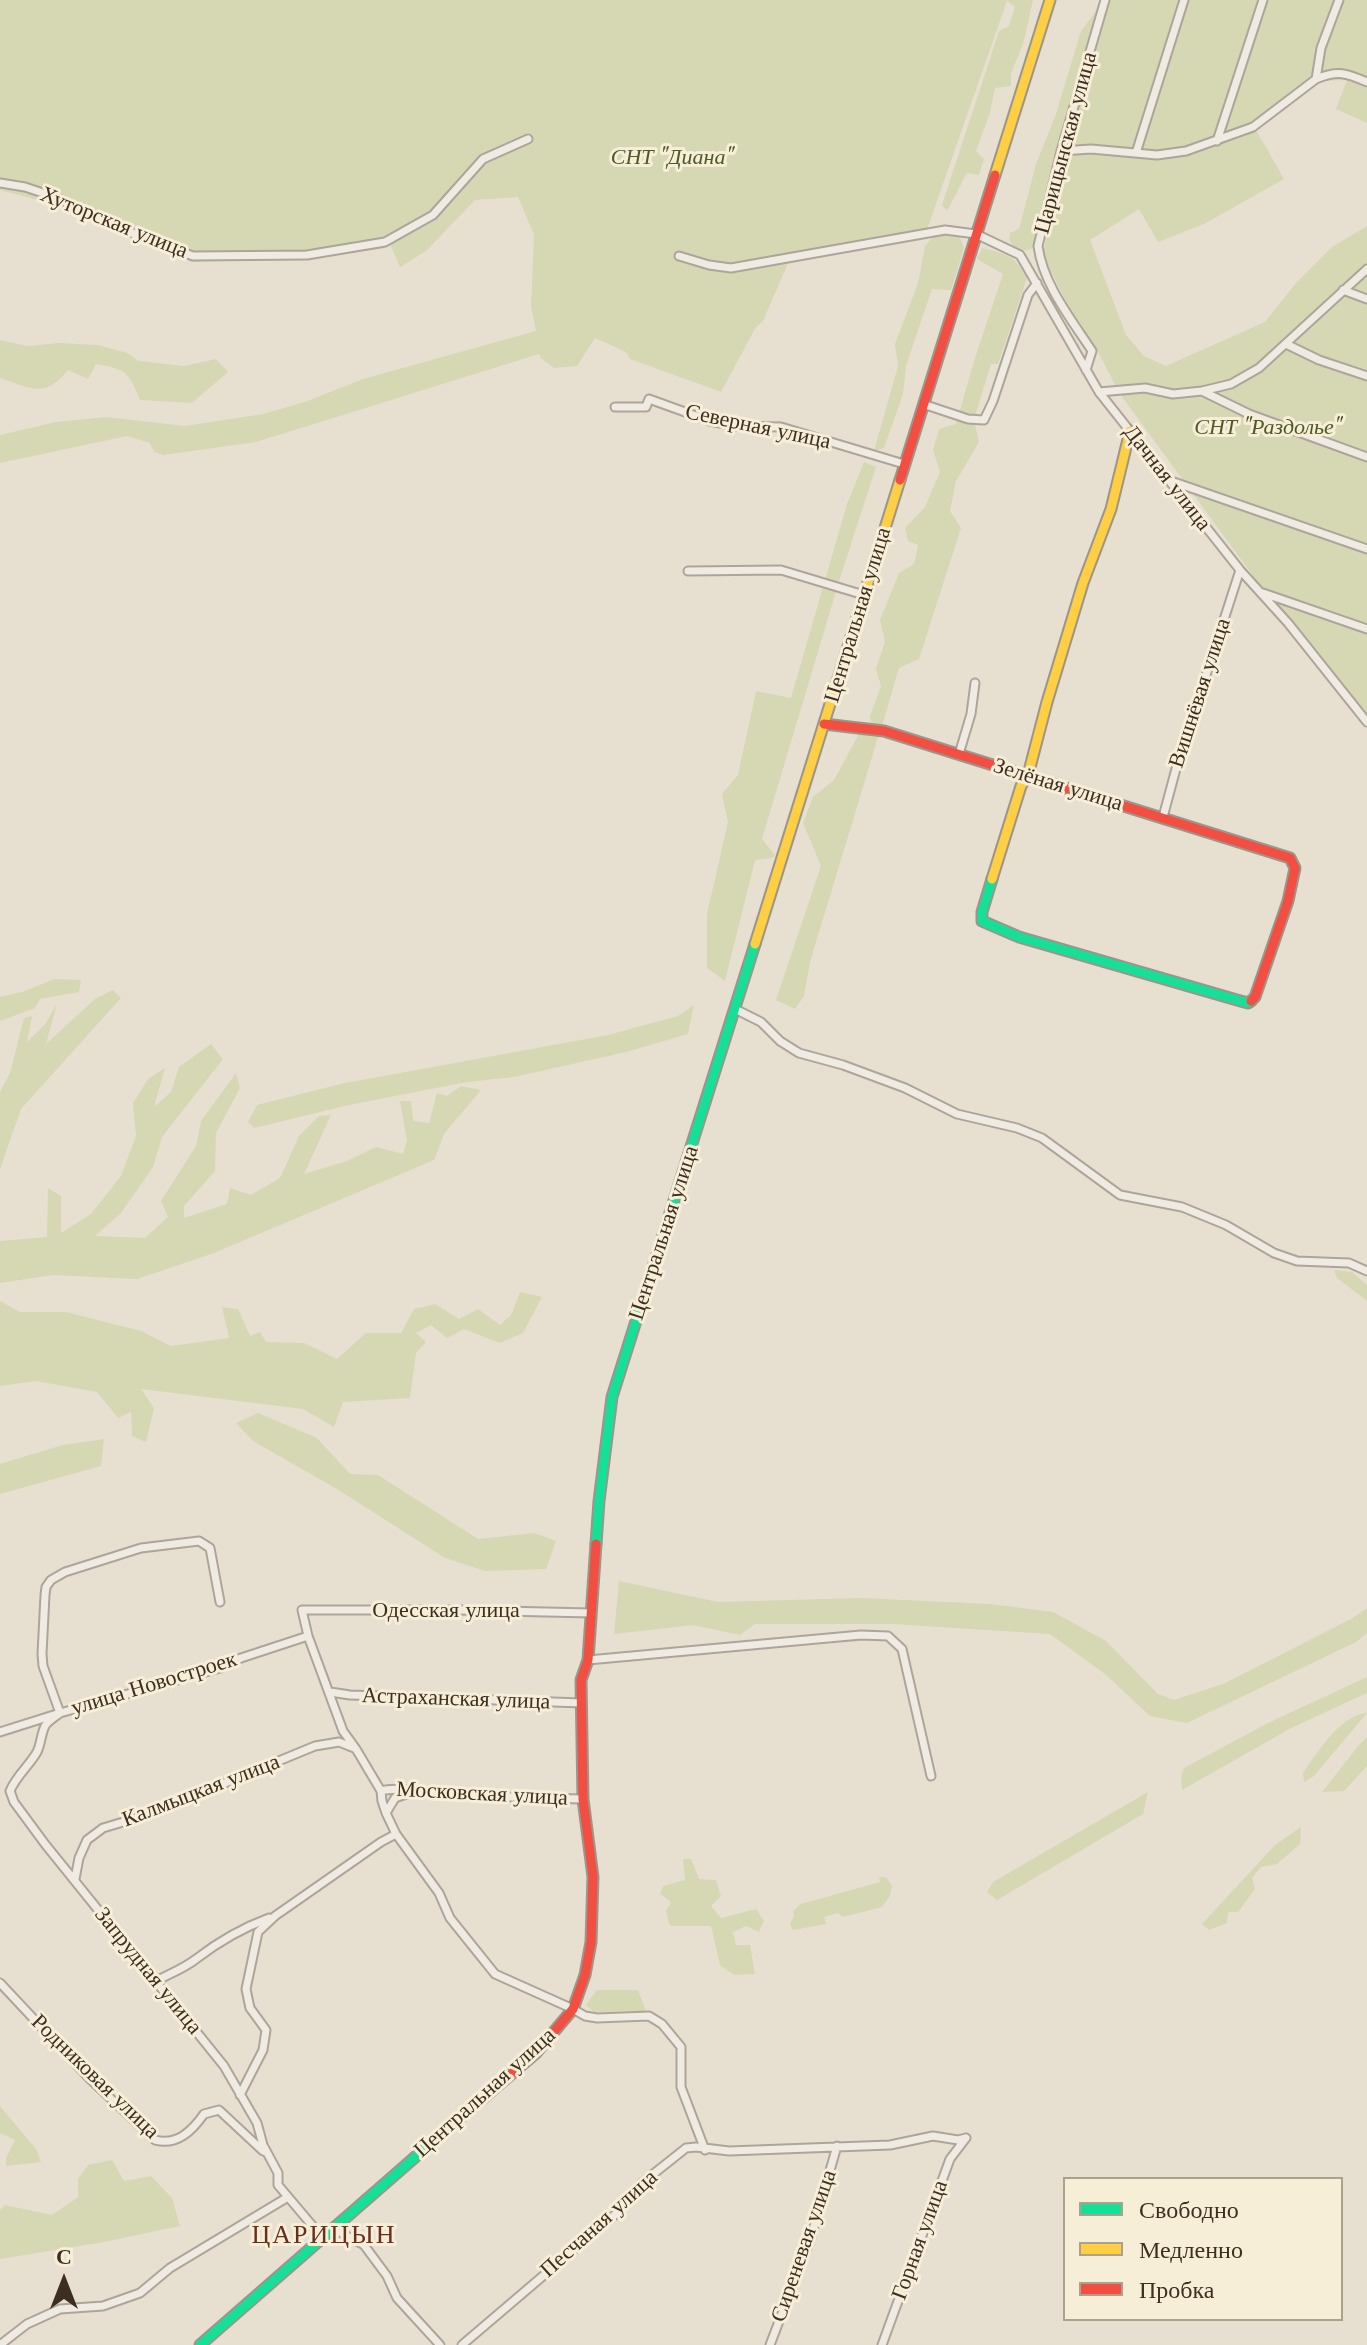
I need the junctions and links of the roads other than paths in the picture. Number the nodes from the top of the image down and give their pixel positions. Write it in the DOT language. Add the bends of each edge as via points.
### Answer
graph roads {
  1 [pos="1050,0"];
  2 [pos="1105,0"];
  3 [pos="1184,0"];
  4 [pos="1263,0"];
  5 [pos="1339,0"];
  6 [pos="1316,79"];
  7 [pos="1367,82"];
  8 [pos="528,139"];
  9 [pos="1217,141"];
  10 [pos="1061,151"];
  11 [pos="1136,153"];
  12 [pos="0,183"];
  13 [pos="976,234"];
  14 [pos="679,256"];
  15 [pos="1367,269"];
  16 [pos="1037,283"];
  17 [pos="1343,290"];
  18 [pos="1367,299"];
  19 [pos="1286,344"];
  20 [pos="1086,370"];
  21 [pos="1367,376"];
  22 [pos="1202,391"];
  23 [pos="1099,392"];
  24 [pos="923,404"];
  25 [pos="615,407"];
  26 [pos="1130,431"];
  27 [pos="1367,457"];
  28 [pos="904,464"];
  29 [pos="1169,480"];
  30 [pos="1367,549"];
  31 [pos="1240,570"];
  32 [pos="688,571"];
  33 [pos="1259,591"];
  34 [pos="864,595"];
  35 [pos="1367,629"];
  36 [pos="975,683"];
  37 [pos="1367,722"];
  38 [pos="824,724"];
  39 [pos="959,754"];
  40 [pos="1028,775"];
  41 [pos="1163,817"];
  42 [pos="735,1009"];
  43 [pos="1367,1271"];
  44 [pos="220,1602"];
  45 [pos="591,1613"];
  46 [pos="308,1636"];
  47 [pos="588,1660"];
  48 [pos="330,1692"];
  49 [pos="582,1703"];
  50 [pos="60,1713"];
  51 [pos="0,1732"];
  52 [pos="356,1749"];
  53 [pos="931,1776"];
  54 [pos="381,1791"];
  55 [pos="412,1792"];
  56 [pos="583,1799"];
  57 [pos="386,1813"];
  58 [pos="396,1834"];
  59 [pos="75,1879"];
  60 [pos="275,1916"];
  61 [pos="156,1981"];
  62 [pos="0,1983"];
  63 [pos="573,2009"];
  64 [pos="240,2095"];
  65 [pos="966,2138"];
  66 [pos="837,2146"];
  67 [pos="705,2150"];
  68 [pos="268,2155"];
  69 [pos="288,2197"];
  70 [pos="332,2228"];
  71 [pos="322,2237"];
  72 [pos="0,2345"];
  73 [pos="200,2345"];
  74 [pos="440,2345"];
  75 [pos="462,2345"];
  76 [pos="770,2345"];
  77 [pos="882,2345"];
  1 -- 13 [label="street, Центральная улица"];
  2 -- 10 [label="street, Царицынская улица"];
  3 -- 11 [label="street"];
  4 -- 9 [label="street"];
  5 -- 6 [label="street"];
  6 -- 7 [label="street" via="1332,72"];
  6 -- 9 [label="street" via="1253,127"];
  8 -- 12 [label="street, Хуторская улица" via="483,159 433,215 385,242 307,255 193,256 55,197"];
  9 -- 11 [label="street" via="1186,151"];
  10 -- 11 [label="street"];
  10 -- 20 [label="street, Царицынская улица" via="1038,246 1052,285 1092,351"];
  13 -- 14 [label="street" via="945,230 731,268"];
  13 -- 16 [label="street, Дачная улица" via="1020,255"];
  13 -- 24 [label="street, Центральная улица"];
  15 -- 17 [label="street"];
  16 -- 20 [label="street, Дачная улица"];
  16 -- 24 [label="street" via="1028,295 984,420"];
  17 -- 18 [label="street"];
  17 -- 19 [label="street"];
  19 -- 21 [label="street"];
  19 -- 22 [label="street" via="1231,384"];
  20 -- 23 [label="street, Дачная улица"];
  22 -- 23 [label="street"];
  22 -- 27 [label="street"];
  23 -- 26 [label="street, Дачная улица"];
  24 -- 28 [label="street, Центральная улица"];
  25 -- 28 [label="street, Северная улица" via="646,407 649,399 710,421 781,427"];
  26 -- 29 [label="street, Дачная улица"];
  26 -- 40 [label="street"];
  28 -- 34 [label="street, Центральная улица"];
  29 -- 30 [label="street"];
  29 -- 31 [label="street, Дачная улица"];
  31 -- 33 [label="street, Дачная улица"];
  31 -- 41 [label="street, Вишнёвая улица"];
  32 -- 34 [label="street" via="781,570"];
  33 -- 35 [label="street"];
  33 -- 37 [label="street, Дачная улица"];
  34 -- 38 [label="street, Центральная улица"];
  36 -- 39 [label="street"];
  38 -- 39 [label="street, Зелёная улица" via="884,731"];
  38 -- 42 [label="street, Центральная улица"];
  39 -- 40 [label="street, Зелёная улица"];
  40 -- 41 [label="street, Зелёная улица"];
  40 -- 41 [label="street, Зелёная улица" via="982,921 1019,937 1248,1003 1255,997 1295,868 1290,858"];
  42 -- 43 [label="street" via="761,1022 799,1053 905,1088 957,1114 1042,1138 1120,1195 1182,1207 1297,1261 1349,1263"];
  42 -- 45 [label="street, Центральная улица" via="612,1397"];
  44 -- 50 [label="street" via="210,1548 199,1541 141,1548 51,1580 46,1587 42,1654"];
  45 -- 46 [label="street, Одесская улица" via="302,1610"];
  45 -- 47 [label="street, Центральная улица"];
  46 -- 48 [label="street"];
  46 -- 50 [label="street, улица Новостроек" via="220,1668"];
  47 -- 49 [label="street, Центральная улица" via="581,1680"];
  47 -- 53 [label="street" via="888,1636 902,1649"];
  48 -- 49 [label="street, Астраханская улица"];
  48 -- 52 [label="street" via="343,1731"];
  49 -- 56 [label="street, Центральная улица"];
  50 -- 51 [label="street, улица Новостроек"];
  50 -- 59 [label="street, Запрудная улица" via="45,1725 37,1752 10,1791"];
  52 -- 54 [label="street"];
  52 -- 59 [label="street, Калмыцкая улица" via="339,1742 315,1746 103,1828 87,1840"];
  54 -- 55 [label="street, Московская улица"];
  54 -- 57 [label="street"];
  55 -- 56 [label="street, Московская улица"];
  55 -- 57 [label="street" via="395,1798"];
  56 -- 63 [label="street, Центральная улица" via="593,1877 591,1942"];
  57 -- 58 [label="street"];
  58 -- 60 [label="street"];
  58 -- 63 [label="street" via="439,1893 450,1918 495,1974"];
  59 -- 61 [label="street, Запрудная улица"];
  60 -- 61 [label="street"];
  60 -- 64 [label="street" via="258,1932 246,1989 250,2008 266,2030 263,2050"];
  61 -- 64 [label="street, Запрудная улица" via="224,2066"];
  62 -- 68 [label="street, Родниковая улица" via="155,2140 181,2138 204,2114 219,2110"];
  63 -- 67 [label="street" via="597,2018 649,2016 662,2024 681,2047 681,2087"];
  63 -- 70 [label="street, Центральная улица" via="536,2053"];
  64 -- 68 [label="street, Запрудная улица"];
  65 -- 66 [label="street, Песчаная улица" via="933,2136 890,2145"];
  65 -- 77 [label="street, Горная улица" via="950,2159"];
  66 -- 67 [label="street, Песчаная улица"];
  66 -- 76 [label="street, Сиреневая улица" via="811,2237"];
  67 -- 75 [label="street, Песчаная улица" via="686,2148 642,2183 618,2212"];
  68 -- 69 [label="street, Запрудная улица"];
  69 -- 71 [label="street, Запрудная улица"];
  69 -- 72 [label="street" via="170,2268 140,2293 103,2306 60,2309 27,2324"];
  70 -- 71 [label="street, Центральная улица"];
  70 -- 74 [label="street" via="364,2245 397,2298"];
  71 -- 73 [label="street, Центральная улица"];
}
